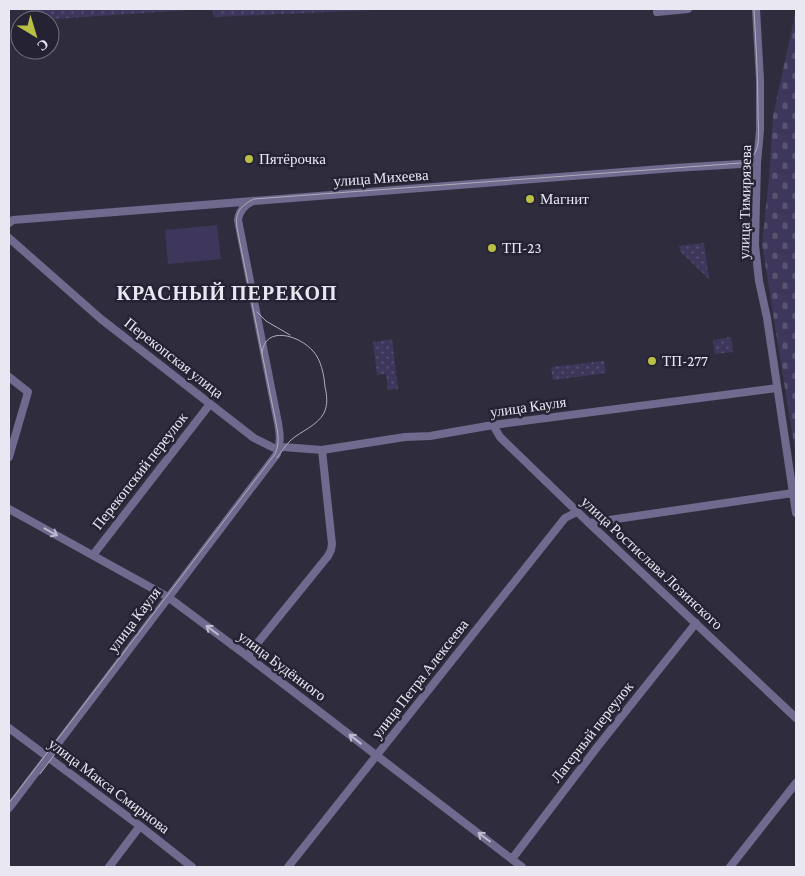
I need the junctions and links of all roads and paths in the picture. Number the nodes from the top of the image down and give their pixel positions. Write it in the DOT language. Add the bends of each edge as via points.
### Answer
graph roads {
  1 [pos="688,9"];
  2 [pos="756,9"];
  3 [pos="657,12"];
  4 [pos="757,164"];
  5 [pos="253,201"];
  6 [pos="9,223"];
  7 [pos="9,238"];
  8 [pos="9,376"];
  9 [pos="777,388"];
  10 [pos="210,404"];
  11 [pos="493,425"];
  12 [pos="281,447"];
  13 [pos="322,450"];
  14 [pos="9,457"];
  15 [pos="793,493"];
  16 [pos="9,509"];
  17 [pos="577,512"];
  18 [pos="796,513"];
  19 [pos="589,523"];
  20 [pos="93,555"];
  21 [pos="168,597"];
  22 [pos="696,623"];
  23 [pos="247,656"];
  24 [pos="796,718"];
  25 [pos="9,728"];
  26 [pos="377,756"];
  27 [pos="48,757"];
  28 [pos="796,783"];
  29 [pos="9,808"];
  30 [pos="140,826"];
  31 [pos="512,859"];
  32 [pos="109,867"];
  33 [pos="192,867"];
  34 [pos="288,867"];
  35 [pos="522,867"];
  36 [pos="730,867"];
  1 -- 3 [label="street"];
  2 -- 4 [label="street, улица Тимирязева" via="760,80"];
  4 -- 5 [label="street, улица Михеева"];
  4 -- 9 [label="street, улица Тимирязева" via="755,245"];
  5 -- 6 [label="street, улица Михеева" via="13,220"];
  5 -- 12 [label="street" via="242,210 238,220"];
  7 -- 10 [label="street, Перекопская улица" via="101,319"];
  8 -- 14 [label="street" via="28,392"];
  9 -- 11 [label="street, улица Кауля"];
  9 -- 15 [label="street, улица Тимирязева"];
  10 -- 12 [label="street, Перекопская улица" via="254,438 274,448"];
  10 -- 20 [label="street, Перекопский переулок"];
  11 -- 13 [label="street, улица Кауля"];
  11 -- 17 [label="street, улица Ростислава Лозинского" via="500,437"];
  12 -- 13 [label="street, улица Кауля"];
  12 -- 21 [label="street, улица Кауля"];
  13 -- 23 [label="street" via="331,550"];
  15 -- 18 [label="street, улица Тимирязева"];
  15 -- 19 [label="street"];
  16 -- 20 [label="street, улица Будённого, one-way"];
  17 -- 19 [label="street, улица Ростислава Лозинского"];
  17 -- 26 [label="street, улица Петра Алексеева" via="565,518"];
  19 -- 22 [label="street, улица Ростислава Лозинского"];
  20 -- 21 [label="street, улица Будённого"];
  23 -- 21 [label="street, улица Будённого, one-way"];
  21 -- 27 [label="street, улица Кауля"];
  22 -- 24 [label="street, улица Ростислава Лозинского"];
  22 -- 31 [label="street, Лагерный переулок"];
  26 -- 23 [label="street, улица Будённого, one-way"];
  25 -- 27 [label="street, улица Макса Смирнова"];
  31 -- 26 [label="street, улица Будённого, one-way"];
  26 -- 34 [label="street, улица Петра Алексеева"];
  27 -- 29 [label="street, улица Кауля"];
  27 -- 30 [label="street, улица Макса Смирнова"];
  28 -- 36 [label="street"];
  30 -- 32 [label="street"];
  30 -- 33 [label="street, улица Макса Смирнова"];
  31 -- 35 [label="street, улица Будённого"];
}
